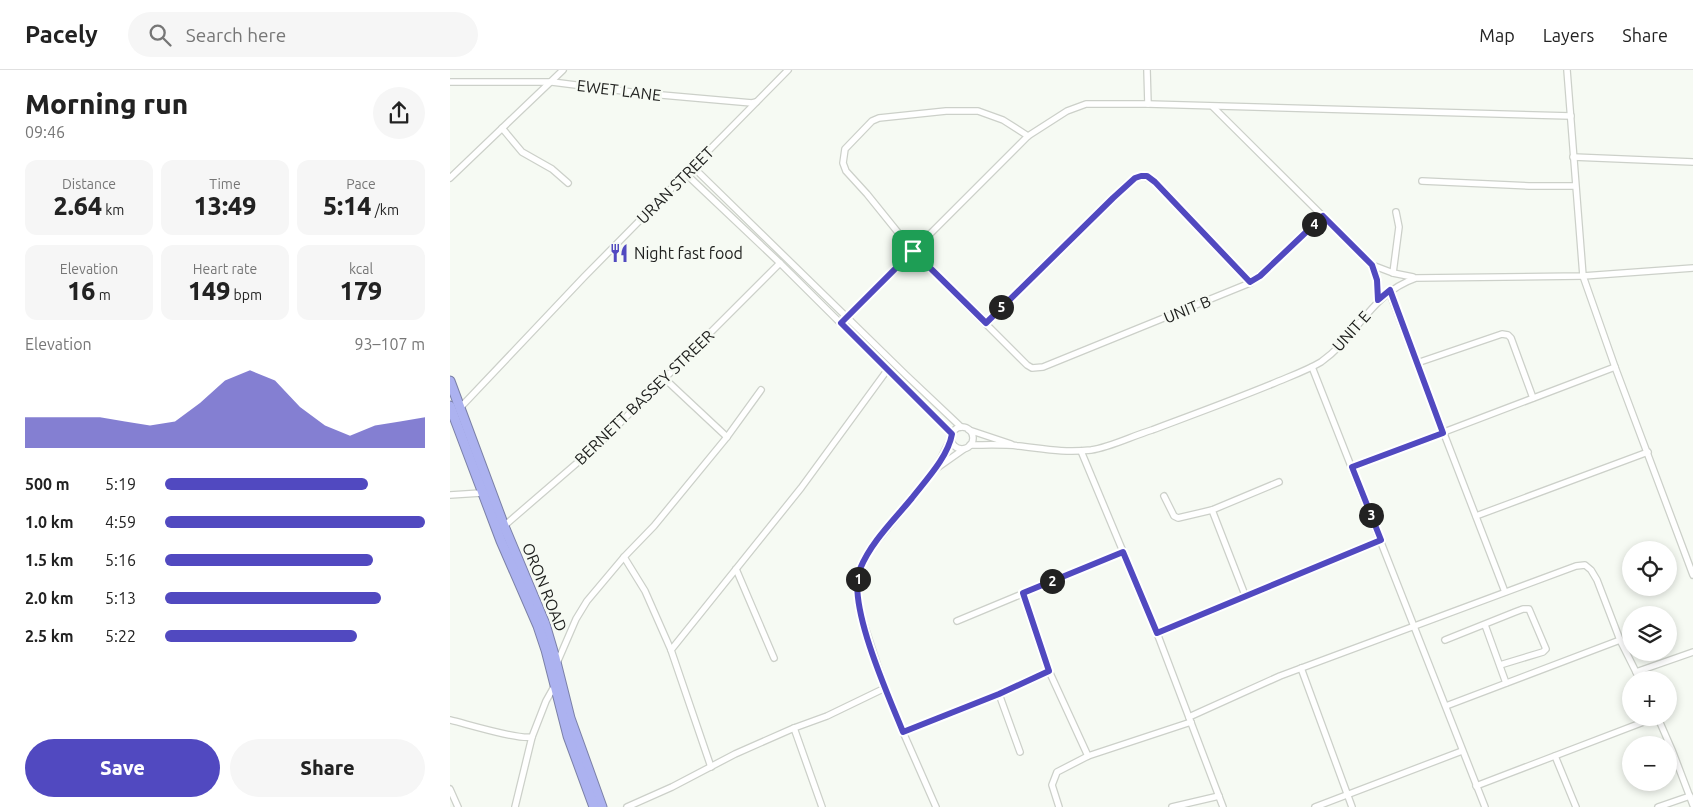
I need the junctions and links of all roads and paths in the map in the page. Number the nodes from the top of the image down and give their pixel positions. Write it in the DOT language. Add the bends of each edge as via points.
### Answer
graph roads {
  1 [pos="563,70"];
  2 [pos="788,70"];
  3 [pos="1147,70"];
  4 [pos="1567,70"];
  5 [pos="450,82"];
  6 [pos="552,82"];
  7 [pos="758,101"];
  8 [pos="1148,104"];
  9 [pos="1213,107"];
  10 [pos="1571,116"];
  11 [pos="502,128"];
  12 [pos="1028,136"];
  13 [pos="1573,157"];
  14 [pos="1693,162"];
  15 [pos="693,166"];
  16 [pos="686,174"];
  17 [pos="450,178"];
  18 [pos="1422,181"];
  19 [pos="568,183"];
  20 [pos="1575,186"];
  21 [pos="1396,212"];
  22 [pos="1323,216"];
  23 [pos="913,251"];
  24 [pos="780,263"];
  25 [pos="1372,265"];
  26 [pos="1692,270"];
  27 [pos="1393,273"];
  28 [pos="1583,276"];
  29 [pos="1416,278"];
  30 [pos="1250,282"];
  31 [pos="1390,290"];
  32 [pos="1378,300"];
  33 [pos="847,317"];
  34 [pos="841,323"];
  35 [pos="986,323"];
  36 [pos="1417,363"];
  37 [pos="1312,367"];
  38 [pos="1615,367"];
  39 [pos="888,369"];
  40 [pos="665,379"];
  41 [pos="450,381"];
  42 [pos="762,390"];
  43 [pos="1533,398"];
  44 [pos="455,407"];
  45 [pos="961,427"];
  46 [pos="969,430"];
  47 [pos="1443,433"];
  48 [pos="951,436"];
  49 [pos="727,437"];
  50 [pos="1018,446"];
  51 [pos="967,447"];
  52 [pos="1080,451"];
  53 [pos="1648,452"];
  54 [pos="1352,467"];
  55 [pos="935,470"];
  56 [pos="1279,482"];
  57 [pos="482,493"];
  58 [pos="450,495"];
  59 [pos="1164,496"];
  60 [pos="1212,510"];
  61 [pos="1476,516"];
  62 [pos="504,526"];
  63 [pos="1381,540"];
  64 [pos="1123,552"];
  65 [pos="624,557"];
  66 [pos="736,569"];
  67 [pos="1693,575"];
  68 [pos="1505,592"];
  69 [pos="1023,593"];
  70 [pos="1245,595"];
  71 [pos="957,621"];
  72 [pos="1414,625"];
  73 [pos="1484,625"];
  74 [pos="1157,633"];
  75 [pos="1445,640"];
  76 [pos="1620,640"];
  77 [pos="671,650"];
  78 [pos="1693,652"];
  79 [pos="774,658"];
  80 [pos="557,664"];
  81 [pos="1500,665"];
  82 [pos="1301,668"];
  83 [pos="1049,671"];
  84 [pos="1636,671"];
  85 [pos="1639,671"];
  86 [pos="1506,683"];
  87 [pos="555,685"];
  88 [pos="885,688"];
  89 [pos="999,694"];
  90 [pos="1446,706"];
  91 [pos="1190,719"];
  92 [pos="450,720"];
  93 [pos="1633,726"];
  94 [pos="1662,726"];
  95 [pos="794,728"];
  96 [pos="903,732"];
  97 [pos="532,737"];
  98 [pos="1462,751"];
  99 [pos="1020,752"];
  100 [pos="1088,756"];
  101 [pos="1555,756"];
  102 [pos="711,767"];
  103 [pos="1476,786"];
  104 [pos="450,789"];
  105 [pos="1347,795"];
  106 [pos="1219,796"];
  107 [pos="1690,796"];
  108 [pos="1693,805"];
  109 [pos="458,807"];
  110 [pos="515,807"];
  111 [pos="594,807"];
  112 [pos="602,807"];
  113 [pos="628,807"];
  114 [pos="822,807"];
  115 [pos="936,807"];
  116 [pos="1059,807"];
  117 [pos="1172,807"];
  118 [pos="1223,807"];
  119 [pos="1315,807"];
  120 [pos="1352,807"];
  121 [pos="1484,807"];
  122 [pos="1576,807"];
  123 [pos="1658,807"];
  1 -- 6 [label="street"];
  2 -- 7 [label="street, URAN STREET"];
  3 -- 8 [label="street"];
  4 -- 10 [label="street"];
  5 -- 6 [label="street, EWET LANE"];
  6 -- 7 [label="street, EWET LANE" via="639,93"];
  6 -- 11 [label="street"];
  7 -- 15 [label="street, URAN STREET"];
  8 -- 9 [label="street"];
  8 -- 12 [label="street" via="1086,104 1067,111"];
  9 -- 10 [label="street"];
  9 -- 22 [label="street"];
  10 -- 13 [label="street"];
  11 -- 17 [label="street"];
  11 -- 19 [label="street" via="522,152 552,169"];
  12 -- 23 [label="street"];
  12 -- 23 [label="street" via="1003,120 978,111 872,121 845,149 842,163"];
  13 -- 14 [label="street"];
  13 -- 20 [label="street"];
  15 -- 16 [label="street, URAN STREET"];
  15 -- 33 [label="street"];
  16 -- 24 [label="street"];
  16 -- 44 [label="street, URAN STREET"];
  18 -- 20 [label="street"];
  20 -- 28 [label="street"];
  21 -- 27 [label="street" via="1399,227"];
  22 -- 25 [label="street"];
  22 -- 30 [label="street, UNIT B"];
  23 -- 33 [label="street"];
  23 -- 35 [label="street"];
  24 -- 34 [label="street"];
  24 -- 40 [label="street, BERNETT BASSEY STREER"];
  25 -- 27 [label="street"];
  25 -- 32 [label="street"];
  26 -- 28 [label="street, UNIT E"];
  27 -- 29 [label="street"];
  28 -- 29 [label="street, UNIT E"];
  28 -- 38 [label="street"];
  29 -- 31 [label="street, UNIT E"];
  30 -- 35 [label="street, UNIT B" via="1043,367 1027,365"];
  30 -- 35 [label="street" via="1155,182 1141,176 1113,198"];
  31 -- 32 [label="street, UNIT E"];
  31 -- 36 [label="street"];
  32 -- 37 [label="street, UNIT E" via="1336,348"];
  33 -- 34 [label="street"];
  33 -- 45 [label="street"];
  34 -- 39 [label="street"];
  36 -- 43 [label="street" via="1502,334 1508,335"];
  36 -- 47 [label="street"];
  37 -- 52 [label="street, UNIT E" via="1166,425"];
  37 -- 54 [label="street"];
  38 -- 43 [label="street"];
  38 -- 53 [label="street"];
  39 -- 48 [label="street"];
  39 -- 66 [label="street" via="801,488"];
  40 -- 49 [label="street"];
  40 -- 62 [label="street, BERNETT BASSEY STREER" via="599,444"];
  41 -- 44 [label="highway, ORON ROAD"];
  42 -- 49 [label="street"];
  43 -- 47 [label="street"];
  44 -- 57 [label="highway, ORON ROAD" via="453,417"];
  44 -- 62 [label="highway, ORON ROAD"];
  45 -- 46 [label="street"];
  45 -- 48 [label="street" via="955,429"];
  46 -- 50 [label="street"];
  46 -- 51 [label="street" via="973,437"];
  47 -- 54 [label="street"];
  47 -- 61 [label="street"];
  48 -- 51 [label="street" via="954,446"];
  48 -- 55 [label="street"];
  49 -- 65 [label="street" via="654,526"];
  50 -- 51 [label="street"];
  50 -- 52 [label="street, UNIT E" via="1047,451"];
  51 -- 55 [label="street"];
  52 -- 64 [label="street"];
  53 -- 61 [label="street"];
  53 -- 67 [label="street"];
  54 -- 63 [label="street"];
  55 -- 88 [label="street" via="870,551 860,569 859,609"];
  56 -- 60 [label="street"];
  57 -- 58 [label="street"];
  57 -- 87 [label="highway, ORON ROAD" via="538,626"];
  59 -- 60 [label="street" via="1178,518"];
  60 -- 70 [label="street"];
  61 -- 68 [label="street"];
  62 -- 80 [label="highway, ORON ROAD" via="545,624"];
  63 -- 70 [label="street"];
  63 -- 72 [label="street"];
  64 -- 69 [label="street"];
  64 -- 74 [label="street"];
  65 -- 77 [label="street" via="646,591"];
  65 -- 80 [label="street" via="587,601"];
  66 -- 77 [label="street"];
  66 -- 79 [label="street"];
  68 -- 72 [label="street"];
  68 -- 76 [label="street" via="1576,566 1585,566 1597,580"];
  69 -- 71 [label="street"];
  69 -- 83 [label="street"];
  70 -- 74 [label="street"];
  72 -- 82 [label="street"];
  72 -- 90 [label="street"];
  73 -- 75 [label="street"];
  73 -- 81 [label="street"];
  73 -- 81 [label="street" via="1523,609 1529,610 1546,649"];
  74 -- 91 [label="street"];
  76 -- 84 [label="street"];
  76 -- 86 [label="street"];
  77 -- 102 [label="street"];
  78 -- 85 [label="street"];
  80 -- 112 [label="highway, ORON ROAD" via="570,718"];
  81 -- 86 [label="street"];
  82 -- 91 [label="street"];
  82 -- 105 [label="street"];
  83 -- 89 [label="street"];
  83 -- 100 [label="street"];
  86 -- 90 [label="street"];
  87 -- 97 [label="street"];
  87 -- 111 [label="highway, ORON ROAD" via="574,755"];
  88 -- 95 [label="street"];
  88 -- 96 [label="street"];
  89 -- 96 [label="street"];
  89 -- 99 [label="street"];
  90 -- 98 [label="street"];
  91 -- 100 [label="street"];
  91 -- 106 [label="street"];
  92 -- 97 [label="street"];
  93 -- 101 [label="street"];
  94 -- 107 [label="street"];
  95 -- 102 [label="street"];
  95 -- 114 [label="street"];
  96 -- 115 [label="street"];
  97 -- 110 [label="street"];
  98 -- 103 [label="street"];
  98 -- 105 [label="street"];
  100 -- 116 [label="street" via="1057,772 1052,785"];
  101 -- 103 [label="street"];
  101 -- 122 [label="street"];
  102 -- 113 [label="street"];
  103 -- 121 [label="street"];
  104 -- 109 [label="street"];
  105 -- 119 [label="street"];
  105 -- 120 [label="street"];
  106 -- 117 [label="street"];
  106 -- 118 [label="street"];
  107 -- 108 [label="street"];
  107 -- 123 [label="street"];
}
